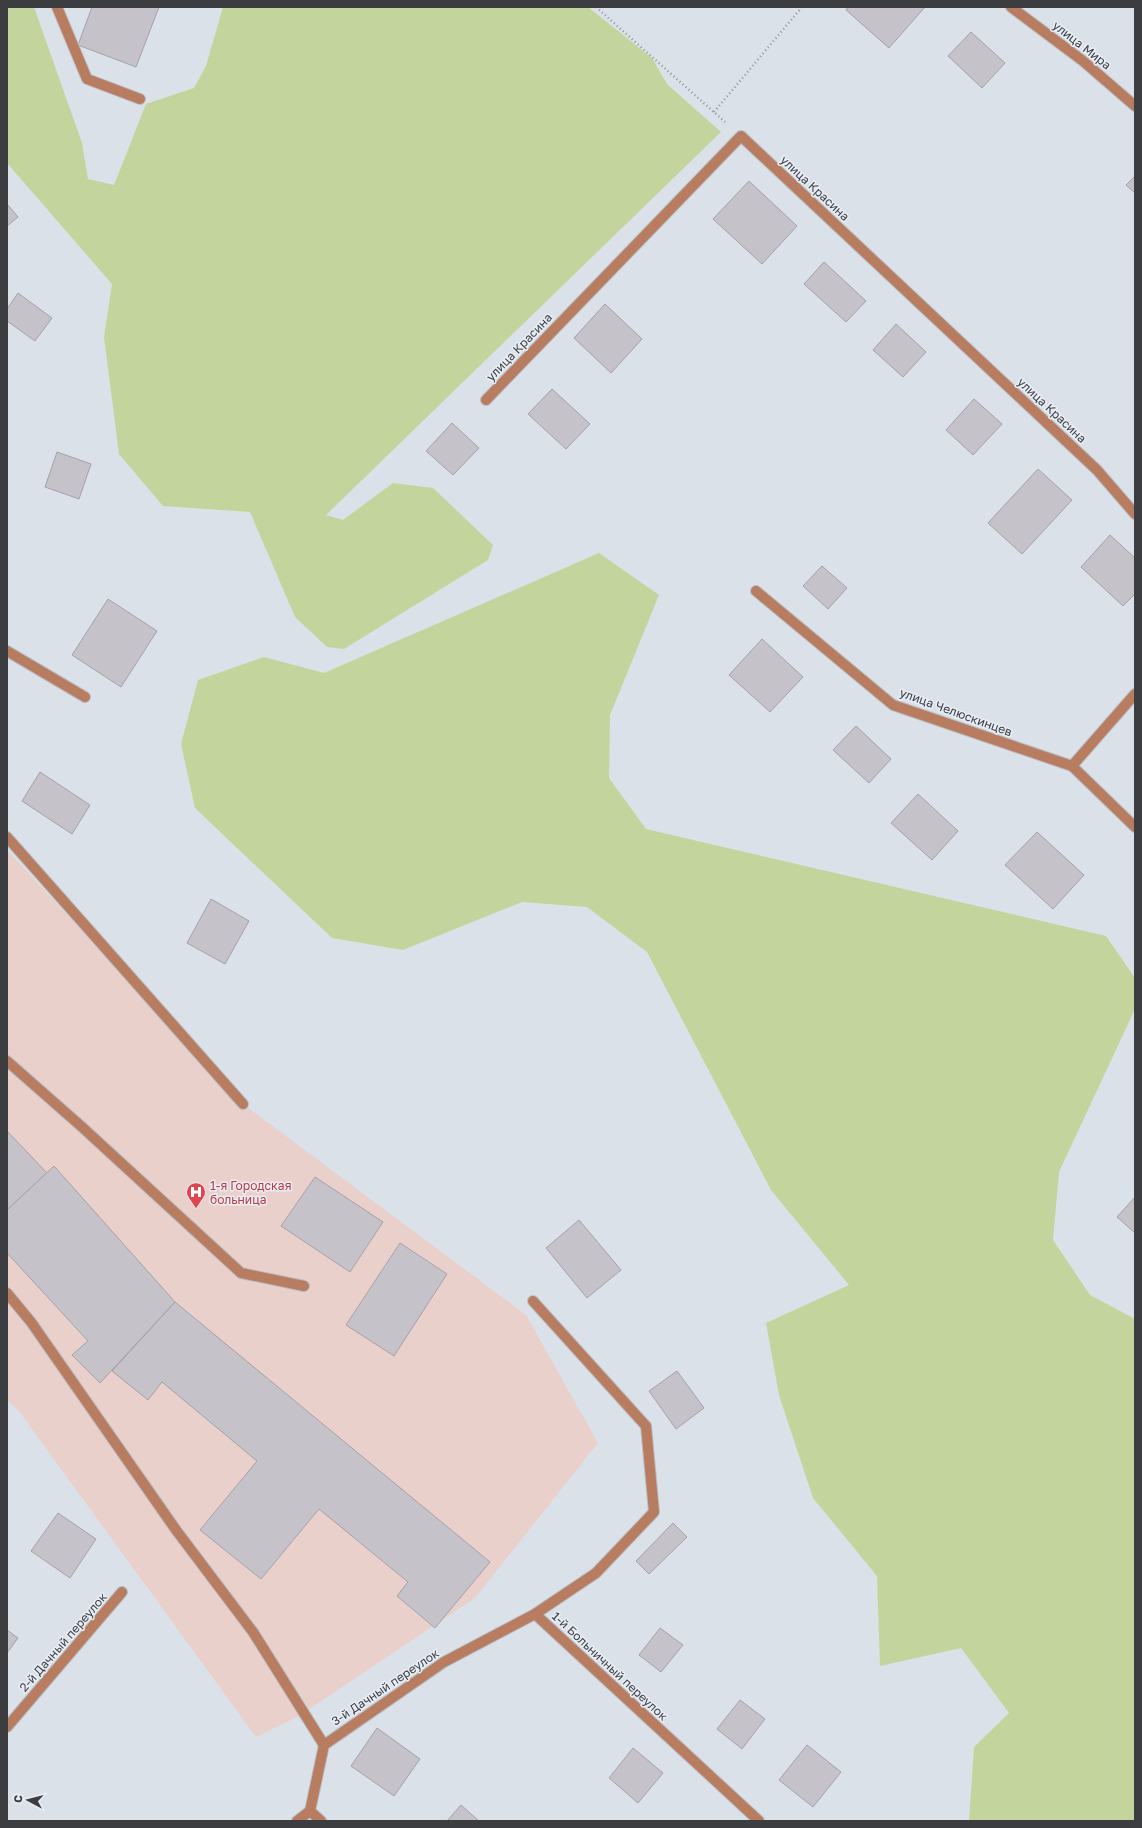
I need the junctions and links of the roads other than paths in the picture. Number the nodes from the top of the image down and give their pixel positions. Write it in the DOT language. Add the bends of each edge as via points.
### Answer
graph roads {
  1 [pos="57,7"];
  2 [pos="1011,7"];
  3 [pos="140,99"];
  4 [pos="1135,106"];
  5 [pos="486,400"];
  6 [pos="1135,514"];
  7 [pos="756,591"];
  8 [pos="7,651"];
  9 [pos="1135,694"];
  10 [pos="85,697"];
  11 [pos="1072,766"];
  12 [pos="1135,827"];
  13 [pos="7,837"];
  14 [pos="7,1061"];
  15 [pos="243,1104"];
  16 [pos="304,1286"];
  17 [pos="7,1293"];
  18 [pos="533,1301"];
  19 [pos="122,1592"];
  20 [pos="535,1614"];
  21 [pos="7,1727"];
  22 [pos="324,1745"];
  23 [pos="310,1811"];
  24 [pos="298,1821"];
  25 [pos="320,1821"];
  26 [pos="759,1821"];
  1 -- 3 [label="street" via="87,79"];
  2 -- 4 [label="street, улица Мира"];
  5 -- 6 [label="street, улица Красина" via="741,136 1097,470"];
  7 -- 11 [label="street, улица Челюскинцев" via="893,705"];
  8 -- 10 [label="street"];
  9 -- 11 [label="street"];
  11 -- 12 [label="street, улица Челюскинцев"];
  13 -- 15 [label="street"];
  14 -- 16 [label="street" via="241,1273"];
  17 -- 22 [label="street" via="31,1322 176,1530 253,1632"];
  18 -- 20 [label="street, 1-й Больничный переулок" via="646,1426 654,1512 596,1573"];
  19 -- 21 [label="street, 2-й Дачный переулок"];
  20 -- 22 [label="street, 3-й Дачный переулок" via="444,1662"];
  20 -- 26 [label="street, 1-й Больничный переулок"];
  22 -- 23 [label="street"];
  23 -- 24 [label="street"];
  23 -- 25 [label="street"];
}
